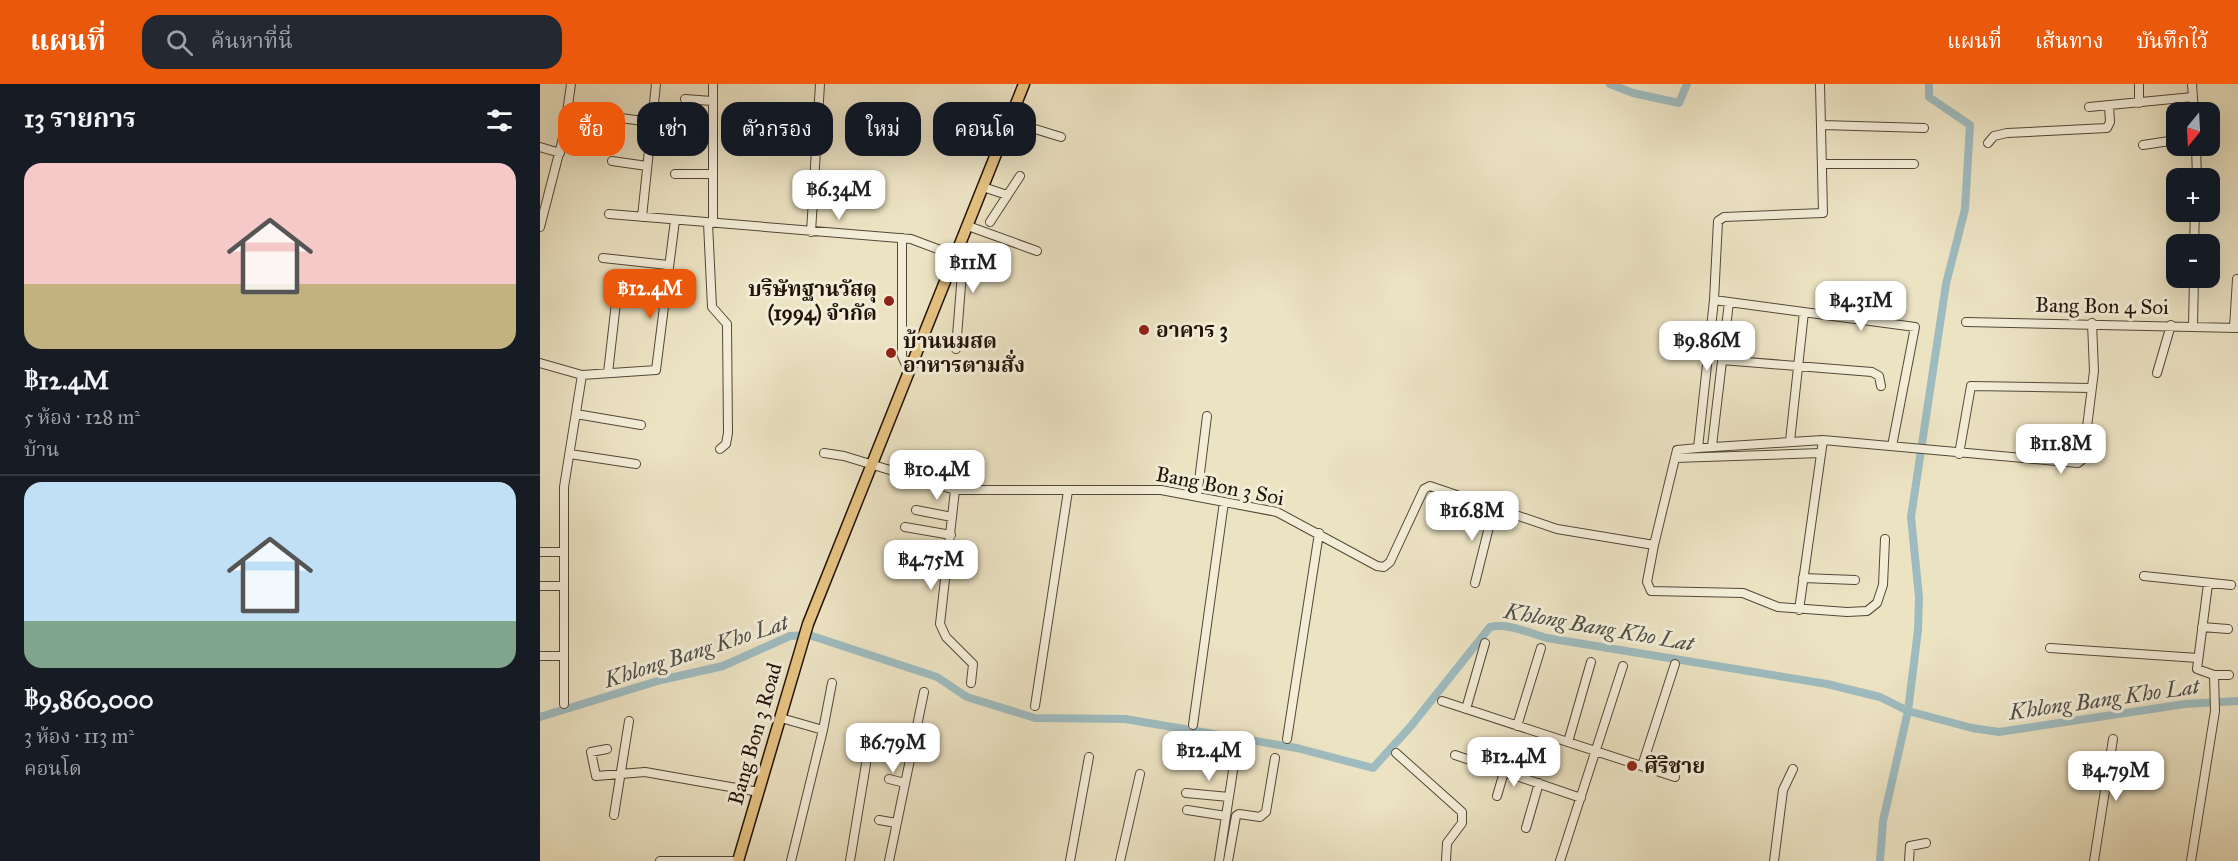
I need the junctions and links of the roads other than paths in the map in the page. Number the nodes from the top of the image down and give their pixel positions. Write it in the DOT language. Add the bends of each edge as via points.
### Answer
graph roads {
  1 [pos="571,84"];
  2 [pos="656,84"];
  3 [pos="713,84"];
  4 [pos="820,84"];
  5 [pos="1023,84"];
  6 [pos="1820,84"];
  7 [pos="2139,84"];
  8 [pos="2192,84"];
  9 [pos="2193,97"];
  10 [pos="685,99"];
  11 [pos="712,101"];
  12 [pos="568,102"];
  13 [pos="654,102"];
  14 [pos="1016,102"];
  15 [pos="2193,102"];
  16 [pos="2139,103"];
  17 [pos="2109,106"];
  18 [pos="2089,107"];
  19 [pos="1822,125"];
  20 [pos="1924,128"];
  21 [pos="1036,129"];
  22 [pos="712,136"];
  23 [pos="1061,137"];
  24 [pos="2166,142"];
  25 [pos="1988,143"];
  26 [pos="2143,145"];
  27 [pos="540,147"];
  28 [pos="558,152"];
  29 [pos="559,156"];
  30 [pos="648,156"];
  31 [pos="995,156"];
  32 [pos="612,161"];
  33 [pos="1823,164"];
  34 [pos="1914,164"];
  35 [pos="647,166"];
  36 [pos="675,174"];
  37 [pos="712,174"];
  38 [pos="1020,176"];
  39 [pos="983,187"];
  40 [pos="1007,195"];
  41 [pos="609,214"];
  42 [pos="642,217"];
  43 [pos="675,220"];
  44 [pos="990,222"];
  45 [pos="711,223"];
  46 [pos="968,226"];
  47 [pos="540,227"];
  48 [pos="811,232"];
  49 [pos="903,238"];
  50 [pos="1037,251"];
  51 [pos="958,252"];
  52 [pos="603,258"];
  53 [pos="668,265"];
  54 [pos="2237,279"];
  55 [pos="618,285"];
  56 [pos="2194,288"];
  57 [pos="1714,300"];
  58 [pos="1729,302"];
  59 [pos="1804,312"];
  60 [pos="1966,322"];
  61 [pos="2092,323"];
  62 [pos="2171,325"];
  63 [pos="2193,326"];
  64 [pos="2236,328"];
  65 [pos="956,349"];
  66 [pos="1722,360"];
  67 [pos="540,363"];
  68 [pos="1796,366"];
  69 [pos="909,372"];
  70 [pos="608,373"];
  71 [pos="2157,373"];
  72 [pos="582,375"];
  73 [pos="1881,386"];
  74 [pos="2092,388"];
  75 [pos="576,414"];
  76 [pos="1207,416"];
  77 [pos="641,425"];
  78 [pos="1823,440"];
  79 [pos="1790,441"];
  80 [pos="1713,446"];
  81 [pos="1892,446"];
  82 [pos="1698,448"];
  83 [pos="720,449"];
  84 [pos="824,453"];
  85 [pos="1821,453"];
  86 [pos="570,454"];
  87 [pos="1959,454"];
  88 [pos="1675,458"];
  89 [pos="636,464"];
  90 [pos="872,466"];
  91 [pos="955,490"];
  92 [pos="1068,491"];
  93 [pos="1197,497"];
  94 [pos="1224,502"];
  95 [pos="1494,507"];
  96 [pos="916,510"];
  97 [pos="952,517"];
  98 [pos="905,526"];
  99 [pos="1319,533"];
  100 [pos="951,535"];
  101 [pos="1885,539"];
  102 [pos="1654,545"];
  103 [pos="540,552"];
  104 [pos="564,552"];
  105 [pos="2144,576"];
  106 [pos="1803,578"];
  107 [pos="1855,580"];
  108 [pos="1475,582"];
  109 [pos="2208,584"];
  110 [pos="2231,585"];
  111 [pos="540,586"];
  112 [pos="564,586"];
  113 [pos="1799,610"];
  114 [pos="2202,627"];
  115 [pos="2228,629"];
  116 [pos="1485,644"];
  117 [pos="1541,648"];
  118 [pos="2050,648"];
  119 [pos="540,656"];
  120 [pos="564,656"];
  121 [pos="2198,658"];
  122 [pos="1591,662"];
  123 [pos="1675,664"];
  124 [pos="1623,666"];
  125 [pos="2214,675"];
  126 [pos="2229,675"];
  127 [pos="831,683"];
  128 [pos="971,683"];
  129 [pos="924,692"];
  130 [pos="1442,701"];
  131 [pos="564,704"];
  132 [pos="1035,706"];
  133 [pos="1466,709"];
  134 [pos="781,718"];
  135 [pos="629,721"];
  136 [pos="1193,725"];
  137 [pos="1517,726"];
  138 [pos="823,730"];
  139 [pos="1287,739"];
  140 [pos="2113,740"];
  141 [pos="1568,742"];
  142 [pos="891,745"];
  143 [pos="1237,745"];
  144 [pos="607,749"];
  145 [pos="912,749"];
  146 [pos="1396,753"];
  147 [pos="1595,753"];
  148 [pos="1455,755"];
  149 [pos="1089,757"];
  150 [pos="1275,758"];
  151 [pos="866,764"];
  152 [pos="1642,766"];
  153 [pos="1793,769"];
  154 [pos="622,772"];
  155 [pos="1504,772"];
  156 [pos="1140,774"];
  157 [pos="1675,777"];
  158 [pos="889,779"];
  159 [pos="904,783"];
  160 [pos="1539,783"];
  161 [pos="759,792"];
  162 [pos="1186,792"];
  163 [pos="1497,796"];
  164 [pos="1229,797"];
  165 [pos="1581,798"];
  166 [pos="1187,810"];
  167 [pos="614,815"];
  168 [pos="1226,816"];
  169 [pos="879,820"];
  170 [pos="896,823"];
  171 [pos="1526,828"];
  172 [pos="1926,843"];
  173 [pos="660,861"];
  174 [pos="734,861"];
  175 [pos="738,861"];
  176 [pos="791,861"];
  177 [pos="850,861"];
  178 [pos="890,861"];
  179 [pos="1070,861"];
  180 [pos="1120,861"];
  181 [pos="1219,861"];
  182 [pos="1228,861"];
  183 [pos="1446,861"];
  184 [pos="1560,861"];
  185 [pos="1774,861"];
  186 [pos="1909,861"];
  187 [pos="2094,861"];
  188 [pos="2191,861"];
  1 -- 12 [label="street"];
  2 -- 13 [label="street"];
  3 -- 11 [label="street"];
  4 -- 48 [label="street"];
  5 -- 14 [label="main road, Bang Bon 3 Road"];
  6 -- 19 [label="street"];
  7 -- 16 [label="street"];
  8 -- 9 [label="street"];
  9 -- 15 [label="street"];
  9 -- 16 [label="street"];
  10 -- 11 [label="street"];
  11 -- 22 [label="street"];
  16 -- 17 [label="street"];
  17 -- 18 [label="street"];
  17 -- 25 [label="street" via="2108,128 2007,133 1994,136"];
  19 -- 20 [label="street"];
  19 -- 33 [label="street"];
  21 -- 23 [label="street"];
  22 -- 37 [label="street"];
  24 -- 26 [label="street"];
  27 -- 28 [label="street"];
  29 -- 47 [label="street"];
  30 -- 35 [label="street"];
  31 -- 39 [label="main road, Bang Bon 3 Road"];
  32 -- 35 [label="street"];
  33 -- 34 [label="street"];
  33 -- 57 [label="street" via="1823,213 1724,217 1718,221"];
  35 -- 42 [label="street"];
  36 -- 37 [label="street"];
  37 -- 45 [label="street"];
  38 -- 40 [label="street"];
  39 -- 40 [label="street"];
  39 -- 46 [label="main road, Bang Bon 3 Road"];
  40 -- 44 [label="street"];
  41 -- 42 [label="street"];
  42 -- 43 [label="street"];
  43 -- 45 [label="street"];
  43 -- 53 [label="street"];
  45 -- 48 [label="street"];
  45 -- 83 [label="street" via="712,307 727,324 728,433 726,444"];
  46 -- 50 [label="street"];
  46 -- 51 [label="main road, Bang Bon 3 Road"];
  48 -- 49 [label="street"];
  49 -- 51 [label="street"];
  49 -- 69 [label="street" via="902,356"];
  51 -- 65 [label="street" via="963,260"];
  51 -- 69 [label="main road, Bang Bon 3 Road"];
  52 -- 53 [label="street"];
  53 -- 70 [label="street" via="658,367"];
  54 -- 64 [label="street"];
  55 -- 70 [label="street"];
  56 -- 63 [label="street"];
  57 -- 58 [label="street"];
  57 -- 82 [label="street"];
  58 -- 59 [label="street"];
  58 -- 66 [label="street"];
  59 -- 68 [label="street"];
  59 -- 81 [label="street" via="1915,327"];
  60 -- 61 [label="street, Bang Bon 4 Soi"];
  61 -- 62 [label="street, Bang Bon 4 Soi"];
  61 -- 74 [label="street"];
  62 -- 63 [label="street, Bang Bon 4 Soi"];
  62 -- 71 [label="street"];
  63 -- 64 [label="street, Bang Bon 4 Soi"];
  66 -- 68 [label="street"];
  66 -- 80 [label="street"];
  67 -- 72 [label="street"];
  68 -- 73 [label="street" via="1872,372 1879,376"];
  68 -- 79 [label="street"];
  69 -- 90 [label="main road, Bang Bon 3 Road"];
  70 -- 72 [label="street"];
  72 -- 75 [label="street"];
  74 -- 87 [label="street" via="1971,387"];
  74 -- 87 [label="street" via="2083,459 2078,463"];
  75 -- 77 [label="street"];
  75 -- 86 [label="street"];
  76 -- 93 [label="street"];
  78 -- 79 [label="street"];
  78 -- 81 [label="street"];
  78 -- 85 [label="street"];
  79 -- 80 [label="street"];
  80 -- 82 [label="street"];
  81 -- 87 [label="street"];
  82 -- 88 [label="street" via="1678,448"];
  84 -- 90 [label="street, Bang Bon 3 Soi"];
  85 -- 88 [label="street"];
  85 -- 106 [label="street"];
  86 -- 89 [label="street"];
  86 -- 104 [label="street" via="564,487"];
  88 -- 102 [label="street"];
  90 -- 91 [label="street, Bang Bon 3 Soi"];
  90 -- 134 [label="main road, Bang Bon 3 Road" via="808,624"];
  91 -- 92 [label="street, Bang Bon 3 Soi"];
  91 -- 97 [label="street"];
  92 -- 93 [label="street, Bang Bon 3 Soi" via="1161,490"];
  92 -- 132 [label="street"];
  93 -- 94 [label="street, Bang Bon 3 Soi"];
  94 -- 99 [label="street, Bang Bon 3 Soi" via="1283,513"];
  94 -- 136 [label="street"];
  95 -- 99 [label="street, Bang Bon 3 Soi" via="1427,486 1384,567"];
  95 -- 102 [label="street, Bang Bon 3 Soi" via="1557,529"];
  95 -- 108 [label="street"];
  96 -- 97 [label="street"];
  97 -- 100 [label="street"];
  98 -- 100 [label="street"];
  99 -- 139 [label="street"];
  100 -- 128 [label="street" via="940,624 946,637 973,664"];
  101 -- 113 [label="street" via="1884,585 1872,608 1860,612"];
  102 -- 113 [label="street" via="1647,582 1651,591 1743,593 1778,607"];
  103 -- 104 [label="street"];
  104 -- 112 [label="street"];
  105 -- 109 [label="street"];
  106 -- 107 [label="street"];
  106 -- 113 [label="street"];
  109 -- 110 [label="street"];
  109 -- 114 [label="street"];
  111 -- 112 [label="street"];
  112 -- 120 [label="street"];
  114 -- 115 [label="street"];
  114 -- 121 [label="street"];
  116 -- 133 [label="street"];
  117 -- 137 [label="street"];
  118 -- 121 [label="street"];
  119 -- 120 [label="street"];
  120 -- 131 [label="street"];
  121 -- 125 [label="street" via="2198,671"];
  122 -- 141 [label="street"];
  123 -- 152 [label="street"];
  124 -- 147 [label="street"];
  125 -- 126 [label="street"];
  125 -- 188 [label="street" via="2215,711"];
  127 -- 138 [label="street"];
  129 -- 145 [label="street"];
  130 -- 133 [label="street"];
  133 -- 137 [label="street"];
  134 -- 138 [label="street"];
  134 -- 161 [label="main road, Bang Bon 3 Road"];
  135 -- 154 [label="street"];
  137 -- 141 [label="street"];
  138 -- 176 [label="street"];
  140 -- 187 [label="street"];
  141 -- 147 [label="street"];
  142 -- 145 [label="street"];
  143 -- 164 [label="street"];
  144 -- 154 [label="street" via="591,752 595,775"];
  145 -- 159 [label="street"];
  146 -- 183 [label="street" via="1462,812 1462,823 1447,843"];
  147 -- 152 [label="street"];
  147 -- 165 [label="street"];
  148 -- 155 [label="street"];
  149 -- 179 [label="street"];
  150 -- 182 [label="street" via="1266,812 1260,817 1236,816"];
  151 -- 177 [label="street"];
  152 -- 157 [label="street"];
  153 -- 185 [label="street" via="1783,790"];
  154 -- 161 [label="street" via="645,772"];
  154 -- 167 [label="street"];
  155 -- 160 [label="street"];
  155 -- 163 [label="street"];
  156 -- 180 [label="street"];
  158 -- 159 [label="street"];
  159 -- 170 [label="street"];
  160 -- 165 [label="street"];
  160 -- 171 [label="street"];
  161 -- 175 [label="main road, Bang Bon 3 Road"];
  162 -- 164 [label="street"];
  164 -- 168 [label="street"];
  165 -- 184 [label="street"];
  166 -- 168 [label="street"];
  168 -- 181 [label="street"];
  169 -- 170 [label="street"];
  170 -- 178 [label="street"];
  172 -- 186 [label="street" via="1910,846"];
  173 -- 174 [label="street"];
}
